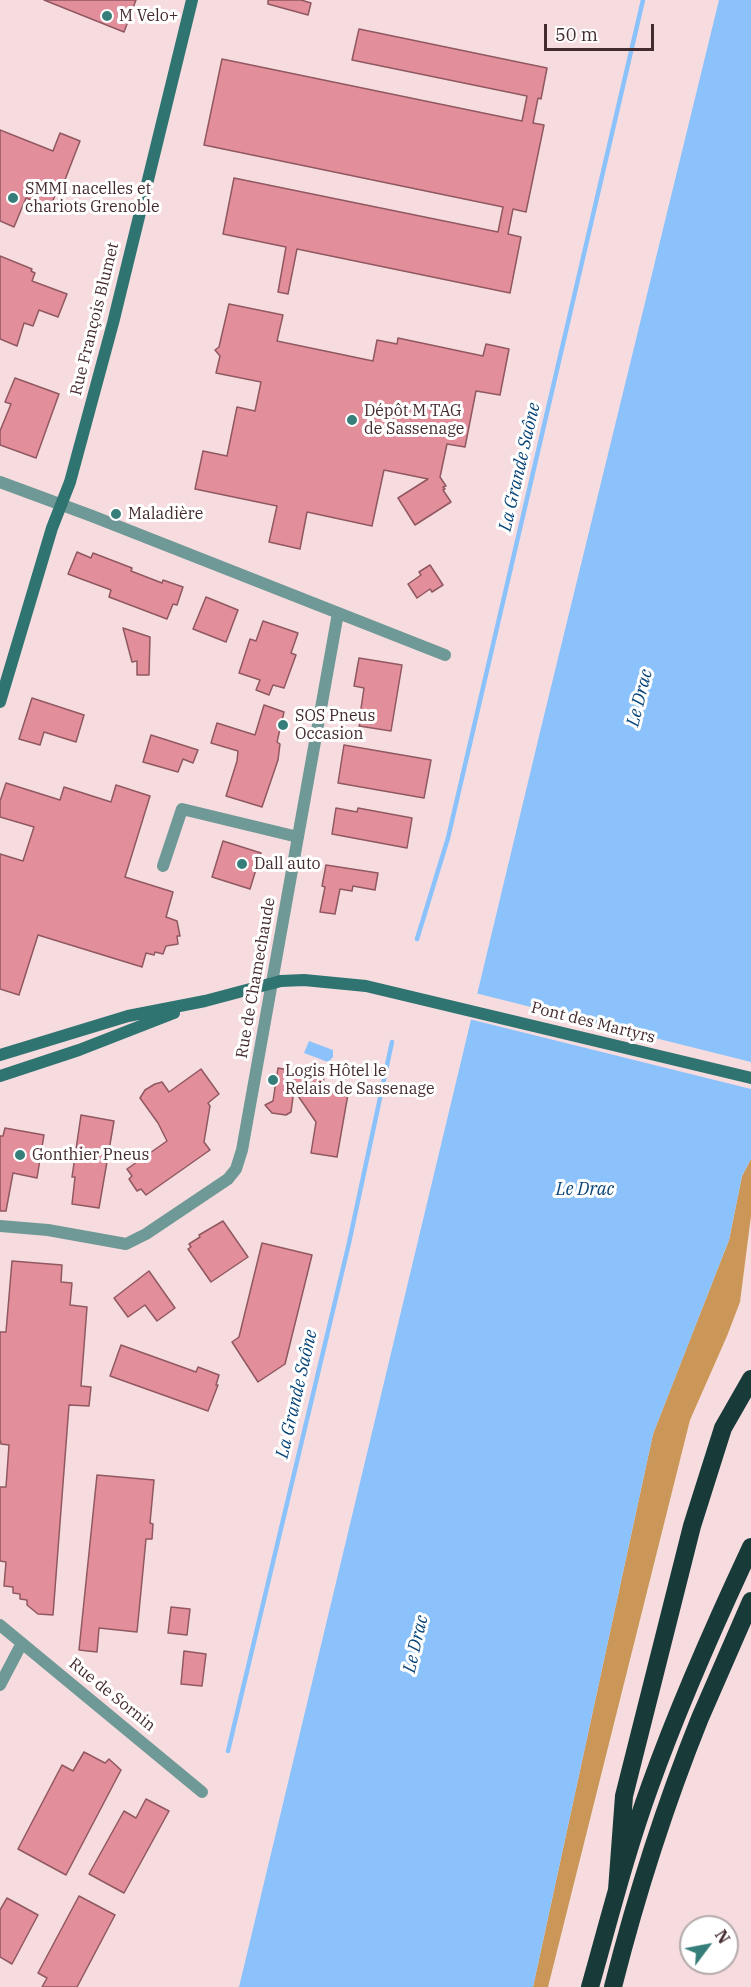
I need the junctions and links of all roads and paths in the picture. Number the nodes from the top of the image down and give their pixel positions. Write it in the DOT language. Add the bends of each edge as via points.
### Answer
graph roads {
  1 [pos="192,0"];
  2 [pos="0,482"];
  3 [pos="62,505"];
  4 [pos="338,613"];
  5 [pos="445,655"];
  6 [pos="0,702"];
  7 [pos="298,837"];
  8 [pos="163,866"];
  9 [pos="206,1001"];
  10 [pos="53,1039"];
  11 [pos="0,1047"];
  12 [pos="0,1055"];
  13 [pos="0,1076"];
  14 [pos="751,1078"];
  15 [pos="0,1226"];
  16 [pos="751,1379"];
  17 [pos="751,1547"];
  18 [pos="751,1601"];
  19 [pos="0,1625"];
  20 [pos="22,1643"];
  21 [pos="0,1685"];
  22 [pos="202,1792"];
  23 [pos="617,1890"];
  24 [pos="590,1987"];
  25 [pos="614,1987"];
  1 -- 3 [label="main road, Rue François Blumet" via="113,322"];
  2 -- 3 [label="street"];
  3 -- 4 [label="street"];
  3 -- 6 [label="main road, Rue François Blumet"];
  4 -- 5 [label="street"];
  4 -- 7 [label="street, Rue de Chamechaude"];
  7 -- 8 [label="street" via="182,809"];
  7 -- 15 [label="street, Rue de Chamechaude" via="236,1169 209,1192 126,1244"];
  9 -- 10 [label="main road" via="128,1016"];
  9 -- 13 [label="main road"];
  9 -- 14 [label="main road, Pont des Martyrs, bridge" via="281,981 352,985"];
  10 -- 11 [label="main road"];
  10 -- 12 [label="main road"];
  16 -- 23 [label="highway" via="723,1428 692,1526 624,1796"];
  17 -- 23 [label="highway" via="666,1742"];
  18 -- 25 [label="highway" via="700,1720 659,1832"];
  19 -- 20 [label="street, Rue de Sornin"];
  20 -- 21 [label="street"];
  20 -- 22 [label="street, Rue de Sornin"];
  23 -- 24 [label="highway"];
}
